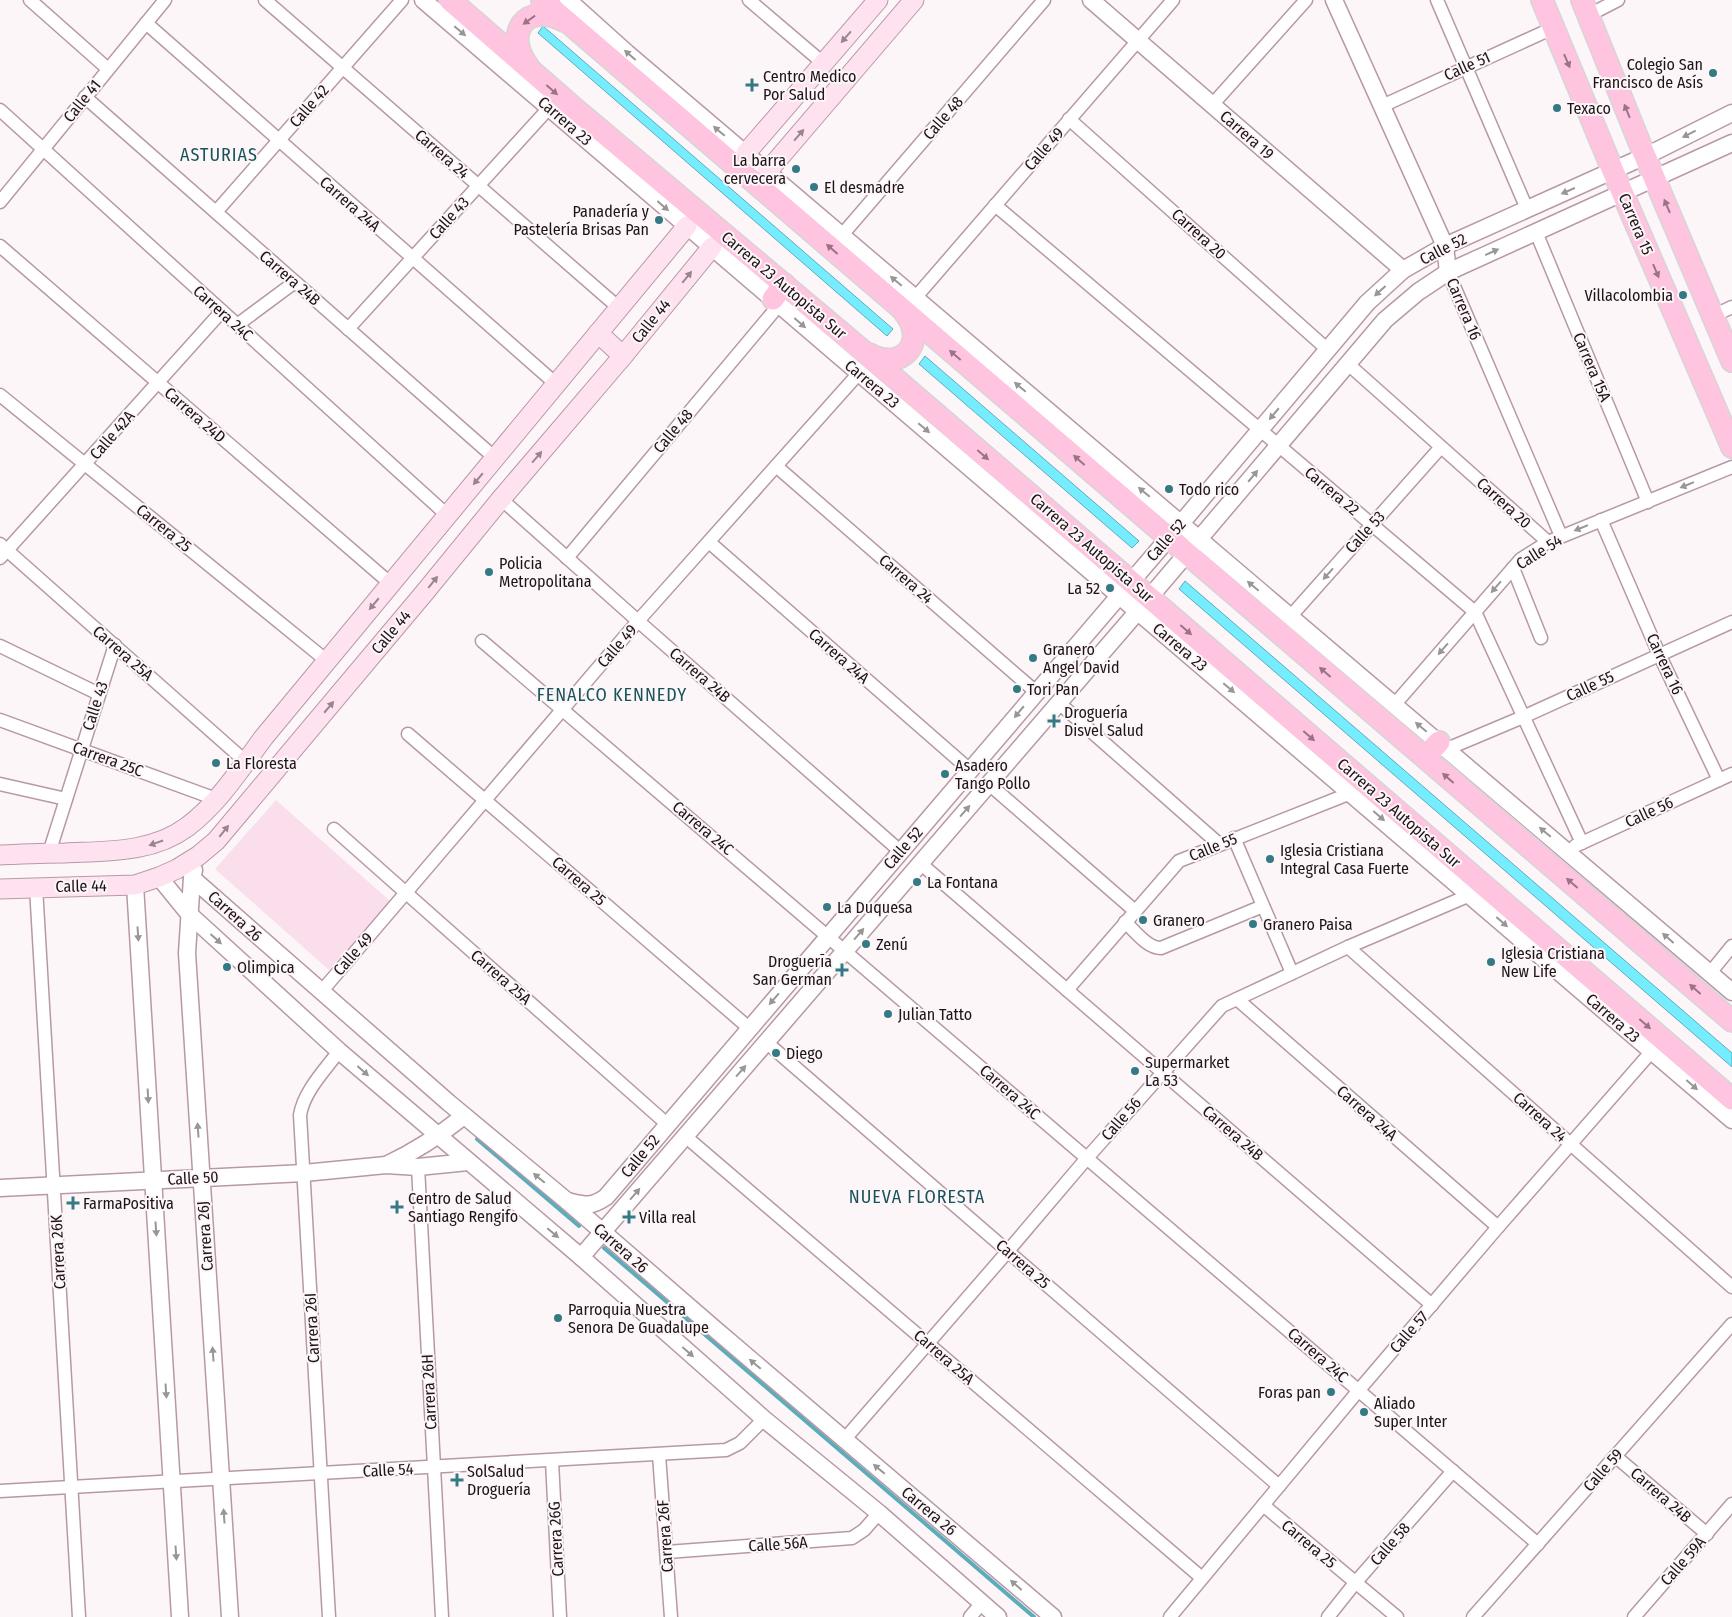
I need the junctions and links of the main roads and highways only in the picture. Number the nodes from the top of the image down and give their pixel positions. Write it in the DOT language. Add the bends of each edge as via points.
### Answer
graph roads {
  1 [pos="450,0"];
  2 [pos="542,0"];
  3 [pos="878,0"];
  4 [pos="914,0"];
  5 [pos="1542,0"];
  6 [pos="1586,8"];
  7 [pos="573,26"];
  8 [pos="532,72"];
  9 [pos="574,108"];
  10 [pos="599,150"];
  11 [pos="746,153"];
  12 [pos="617,166"];
  13 [pos="649,172"];
  14 [pos="767,172"];
  15 [pos="687,226"];
  16 [pos="712,247"];
  17 [pos="908,303"];
  18 [pos="598,333"];
  19 [pos="864,352"];
  20 [pos="623,356"];
  21 [pos="1732,361"];
  22 [pos="1732,447"];
  23 [pos="1243,679"];
  24 [pos="1253,708"];
  25 [pos="264,737"];
  26 [pos="1443,745"];
  27 [pos="288,756"];
  28 [pos="1425,757"];
  29 [pos="1312,759"];
  30 [pos="1339,761"];
  31 [pos="0,855"];
  32 [pos="0,889"];
  33 [pos="1614,998"];
  34 [pos="1732,1021"];
  35 [pos="1624,1027"];
  36 [pos="1654,1053"];
  37 [pos="1683,1057"];
  38 [pos="1732,1099"];
  1 -- 8 [label="main road, Carrera 23 Autopista Sur"];
  2 -- 7 [label="main road"];
  3 -- 11 [label="main road, one-way"];
  14 -- 4 [label="main road, one-way"];
  5 -- 22 [label="main road, Carrera 15, one-way"];
  21 -- 6 [label="main road, one-way"];
  7 -- 8 [label="main road, one-way" via="548,14 532,16 524,22 518,35 518,50"];
  17 -- 7 [label="main road, one-way" via="685,111"];
  8 -- 9 [label="main road, Carrera 23 Autopista Sur, one-way"];
  9 -- 10 [label="main road"];
  9 -- 13 [label="main road, Carrera 23 Autopista Sur"];
  12 -- 13 [label="main road"];
  13 -- 19 [label="main road, Carrera 23 Autopista Sur" via="779,296"];
  15 -- 18 [label="main road, Calle 44"];
  20 -- 16 [label="main road, Calle 44, one-way"];
  17 -- 19 [label="main road" via="914,340 907,352 896,359 886,360"];
  28 -- 17 [label="main road, one-way" via="1175,531"];
  18 -- 20 [label="main road"];
  18 -- 25 [label="main road, Calle 44, one-way"];
  19 -- 23 [label="main road, Carrera 23 Autopista Sur, one-way" via="1124,588"];
  27 -- 20 [label="main road, Calle 44, one-way"];
  23 -- 24 [label="main road"];
  23 -- 30 [label="main road, Carrera 23 Autopista Sur, one-way"];
  25 -- 27 [label="main road"];
  25 -- 31 [label="main road, Calle 44, one-way" via="216,799 178,833 153,844 110,851"];
  26 -- 28 [label="main road"];
  32 -- 27 [label="main road, Calle 44, one-way" via="135,885 177,869 216,841"];
  34 -- 28 [label="main road, one-way"];
  29 -- 30 [label="main road"];
  30 -- 33 [label="main road, Carrera 23 Autopista Sur"];
  33 -- 35 [label="main road"];
  33 -- 37 [label="main road, Carrera 23 Autopista Sur, one-way"];
  36 -- 37 [label="main road"];
  37 -- 38 [label="main road, Carrera 23 Autopista Sur"];
}
